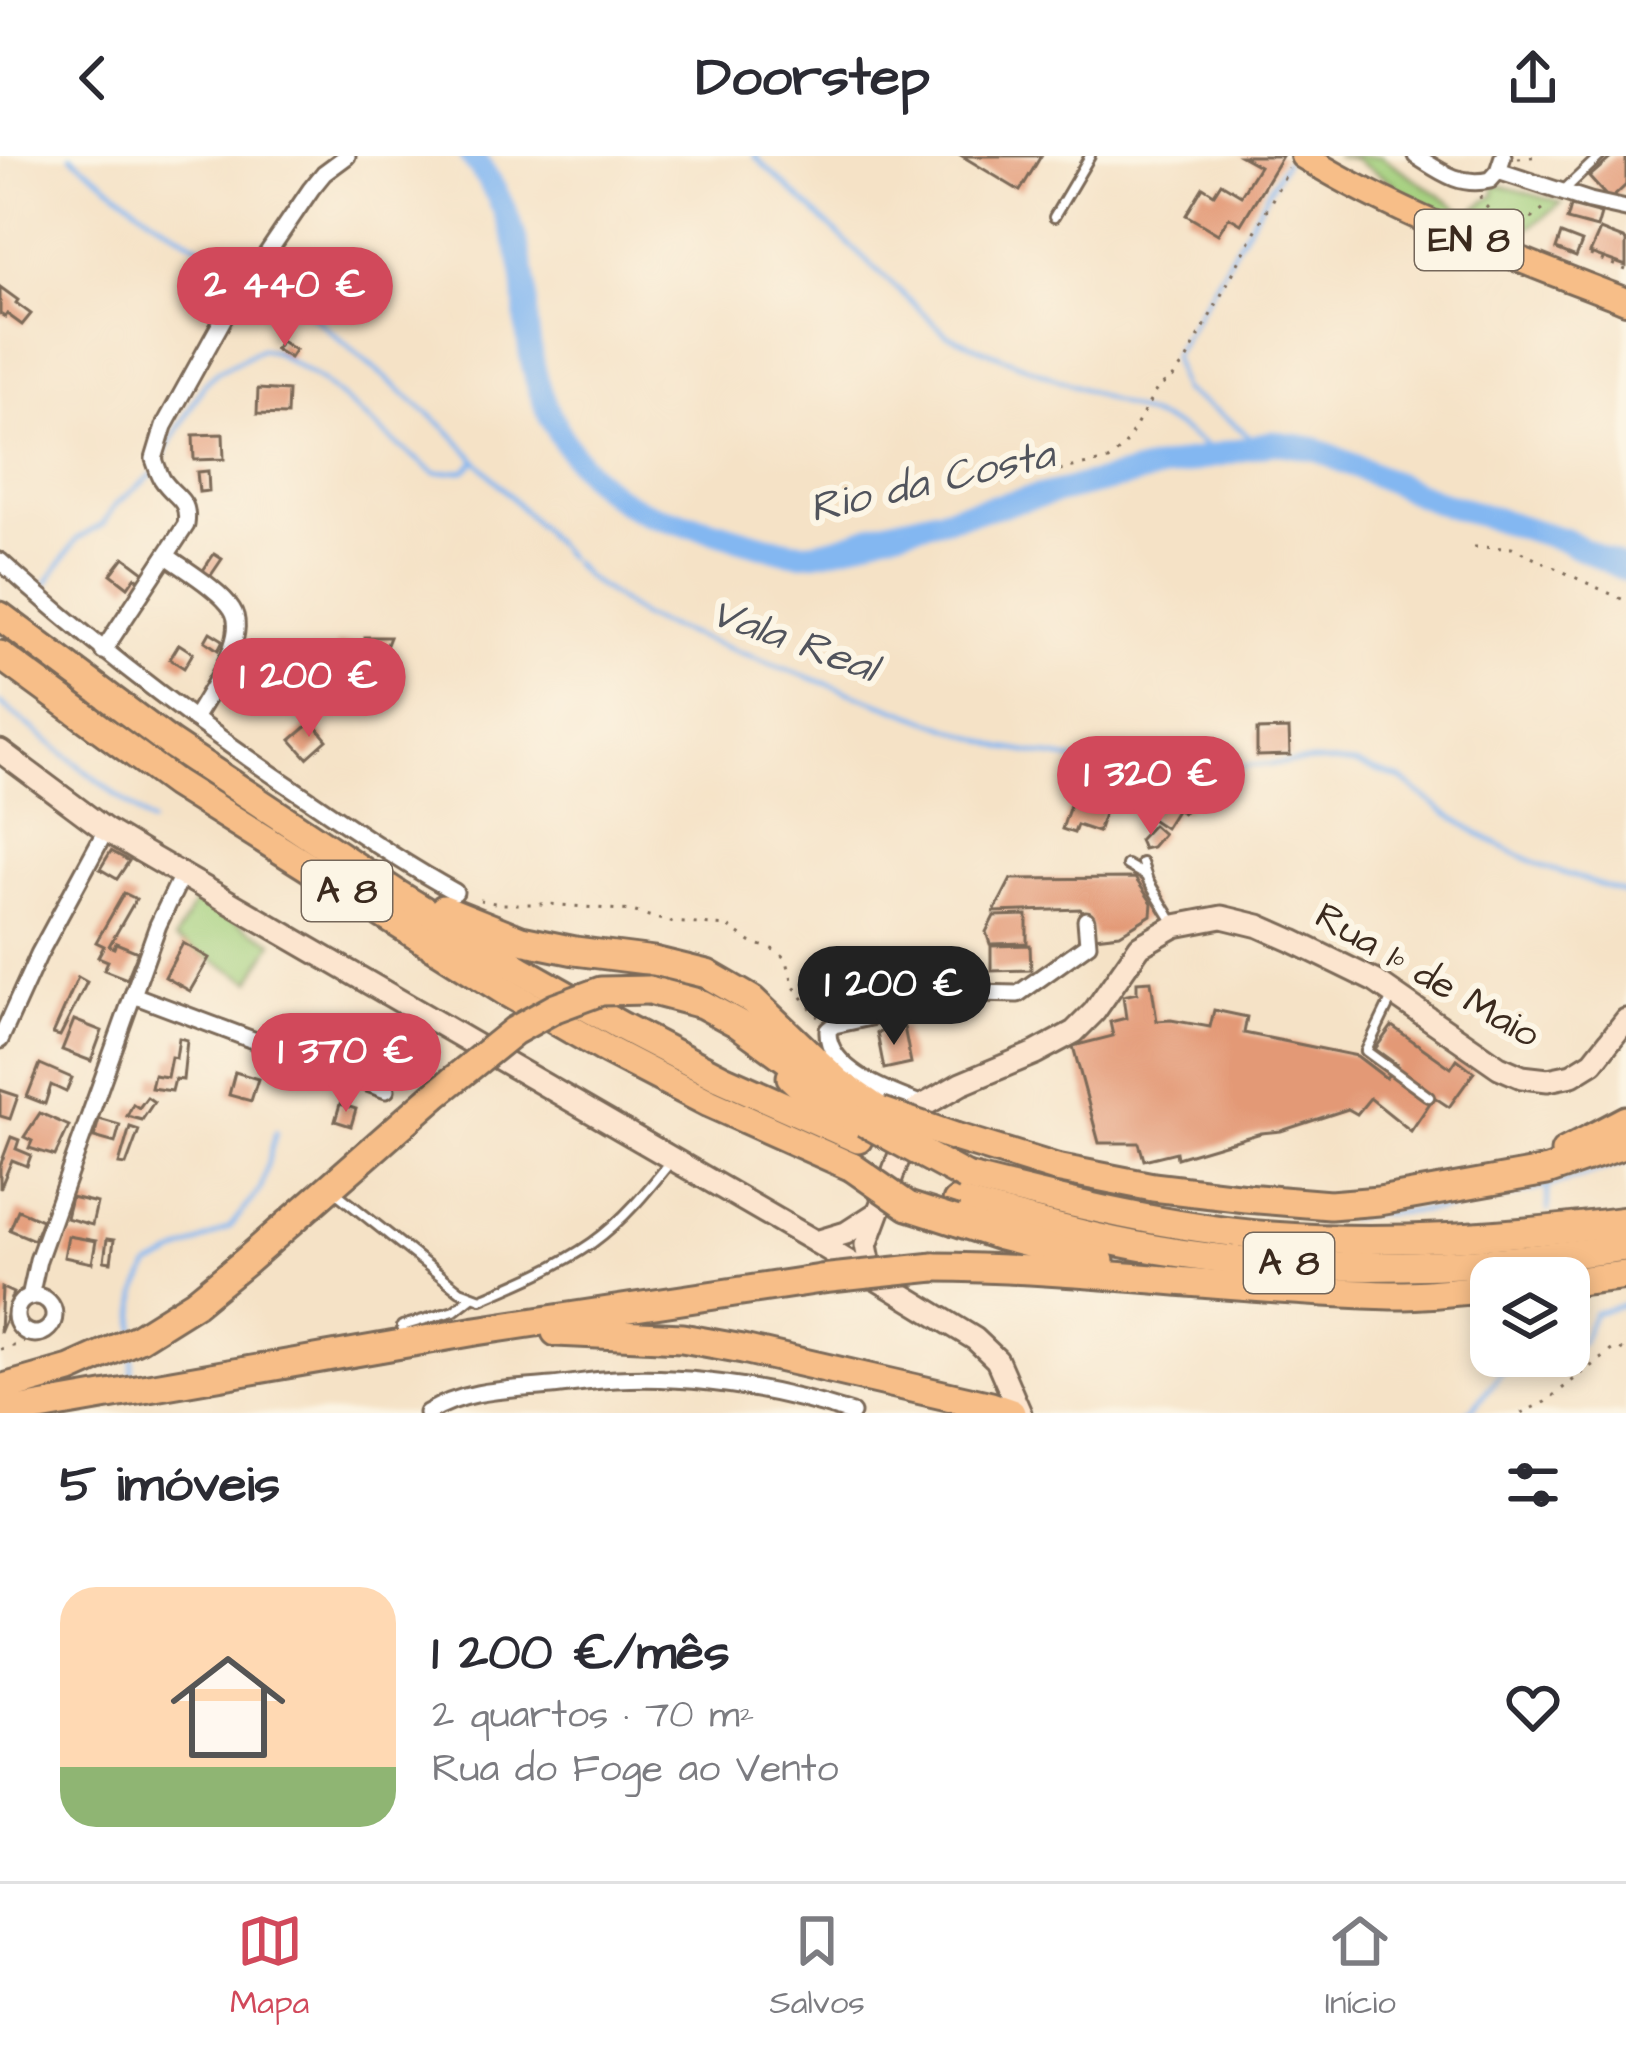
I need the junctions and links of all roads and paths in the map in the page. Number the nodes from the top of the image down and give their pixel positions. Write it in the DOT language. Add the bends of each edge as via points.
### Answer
graph roads {
  1 [pos="347,156"];
  2 [pos="1090,156"];
  3 [pos="1416,156"];
  4 [pos="1540,156"];
  5 [pos="1600,156"];
  6 [pos="1523,157"];
  7 [pos="1306,159"];
  8 [pos="1502,161"];
  9 [pos="1476,183"];
  10 [pos="1562,192"];
  11 [pos="1626,209"];
  12 [pos="1054,217"];
  13 [pos="1590,255"];
  14 [pos="1602,260"];
  15 [pos="1626,269"];
  16 [pos="1598,273"];
  17 [pos="1626,301"];
  18 [pos="988,484"];
  19 [pos="1474,547"];
  20 [pos="167,556"];
  21 [pos="0,561"];
  22 [pos="1626,602"];
  23 [pos="0,616"];
  24 [pos="103,651"];
  25 [pos="0,655"];
  26 [pos="194,719"];
  27 [pos="0,751"];
  28 [pos="106,830"];
  29 [pos="1142,863"];
  30 [pos="1127,865"];
  31 [pos="182,875"];
  32 [pos="1146,876"];
  33 [pos="455,892"];
  34 [pos="397,894"];
  35 [pos="1086,920"];
  36 [pos="1175,926"];
  37 [pos="134,994"];
  38 [pos="1394,994"];
  39 [pos="834,1025"];
  40 [pos="1624,1025"];
  41 [pos="0,1040"];
  42 [pos="386,1090"];
  43 [pos="1429,1097"];
  44 [pos="923,1105"];
  45 [pos="1626,1120"];
  46 [pos="863,1135"];
  47 [pos="1626,1144"];
  48 [pos="673,1159"];
  49 [pos="1524,1174"];
  50 [pos="330,1188"];
  51 [pos="959,1200"];
  52 [pos="1626,1221"];
  53 [pos="856,1239"];
  54 [pos="816,1242"];
  55 [pos="1626,1247"];
  56 [pos="842,1258"];
  57 [pos="1626,1275"];
  58 [pos="872,1276"];
  59 [pos="1590,1279"];
  60 [pos="1228,1284"];
  61 [pos="1470,1290"];
  62 [pos="474,1296"];
  63 [pos="30,1297"];
  64 [pos="476,1330"];
  65 [pos="37,1334"];
  66 [pos="405,1343"];
  67 [pos="0,1349"];
  68 [pos="1626,1353"];
  69 [pos="0,1390"];
  70 [pos="1001,1409"];
  71 [pos="5,1413"];
  72 [pos="427,1413"];
  73 [pos="852,1413"];
  74 [pos="1020,1413"];
  75 [pos="1521,1413"];
  1 -- 20 [label="street" via="310,188 164,426 154,459 188,513"];
  2 -- 12 [label="lane"];
  3 -- 9 [label="street"];
  4 -- 6 [label="path"];
  5 -- 10 [label="lane"];
  6 -- 8 [label="path"];
  7 -- 17 [label="main road, EN 8" via="1456,235"];
  7 -- 18 [label="path" via="1124,447 1108,460"];
  8 -- 9 [label="street" via="1490,180"];
  8 -- 10 [label="street"];
  9 -- 10 [label="path" via="1513,237"];
  10 -- 11 [label="street"];
  13 -- 14 [label="path"];
  14 -- 15 [label="path"];
  14 -- 16 [label="path"];
  19 -- 22 [label="path" via="1513,548"];
  20 -- 24 [label="street"];
  20 -- 26 [label="street" via="230,604 238,622 236,642"];
  21 -- 24 [label="street"];
  23 -- 34 [label="highway, A 8" via="170,743"];
  24 -- 26 [label="street"];
  25 -- 46 [label="highway, A 8" via="176,783 608,1050 709,1103"];
  26 -- 33 [label="street"];
  27 -- 28 [label="street"];
  28 -- 31 [label="street"];
  28 -- 41 [label="street"];
  29 -- 32 [label="lane"];
  30 -- 32 [label="lane"];
  31 -- 37 [label="street"];
  31 -- 48 [label="street"];
  32 -- 36 [label="lane"];
  33 -- 39 [label="path" via="500,904 728,926 778,951 807,1006"];
  34 -- 46 [label="highway, A 8" via="621,1027"];
  34 -- 46 [label="highway" via="521,940 707,974 752,1000 838,1082"];
  35 -- 39 [label="street" via="1088,944 1018,994 940,996"];
  36 -- 38 [label="street, Rua 1º de Maio" via="1222,917 1259,926"];
  36 -- 44 [label="street" via="1140,946 1074,1032"];
  37 -- 42 [label="street"];
  37 -- 63 [label="street"];
  38 -- 40 [label="street, Rua 1º de Maio" via="1522,1077 1572,1075"];
  38 -- 43 [label="lane" via="1366,1051"];
  39 -- 44 [label="street" via="826,1037 845,1066"];
  44 -- 53 [label="street" via="877,1213"];
  45 -- 49 [label="highway"];
  46 -- 49 [label="highway, bridge" via="955,1137 1153,1186 1330,1204"];
  46 -- 50 [label="highway, bridge" via="737,1023 649,990 602,991 514,1031"];
  46 -- 51 [label="highway, bridge"];
  46 -- 51 [label="highway, bridge" via="908,1206"];
  47 -- 49 [label="highway"];
  48 -- 54 [label="street"];
  48 -- 62 [label="lane" via="592,1243 482,1299"];
  50 -- 62 [label="lane"];
  50 -- 69 [label="highway" via="212,1289 140,1338"];
  51 -- 52 [label="highway, A 8" via="1358,1240"];
  51 -- 55 [label="highway, A 8" via="1101,1239 1264,1262 1449,1267"];
  51 -- 60 [label="highway" via="1000,1237"];
  53 -- 54 [label="street"];
  53 -- 56 [label="street"];
  53 -- 58 [label="street"];
  54 -- 56 [label="street"];
  56 -- 58 [label="street"];
  57 -- 59 [label="highway"];
  58 -- 74 [label="street" via="975,1339 997,1360"];
  60 -- 61 [label="highway" via="1395,1295"];
  60 -- 64 [label="highway, bridge" via="934,1267"];
  62 -- 66 [label="lane" via="454,1311 402,1326"];
  63 -- 65 [label="street" via="16,1318"];
  63 -- 65 [label="street" via="47,1300 53,1311 52,1324"];
  64 -- 66 [label="highway"];
  64 -- 70 [label="highway" via="682,1338"];
  65 -- 67 [label="path"];
  66 -- 71 [label="highway"];
  68 -- 75 [label="path" via="1613,1349"];
  72 -- 73 [label="street" via="483,1391 616,1379 705,1381"];
}
